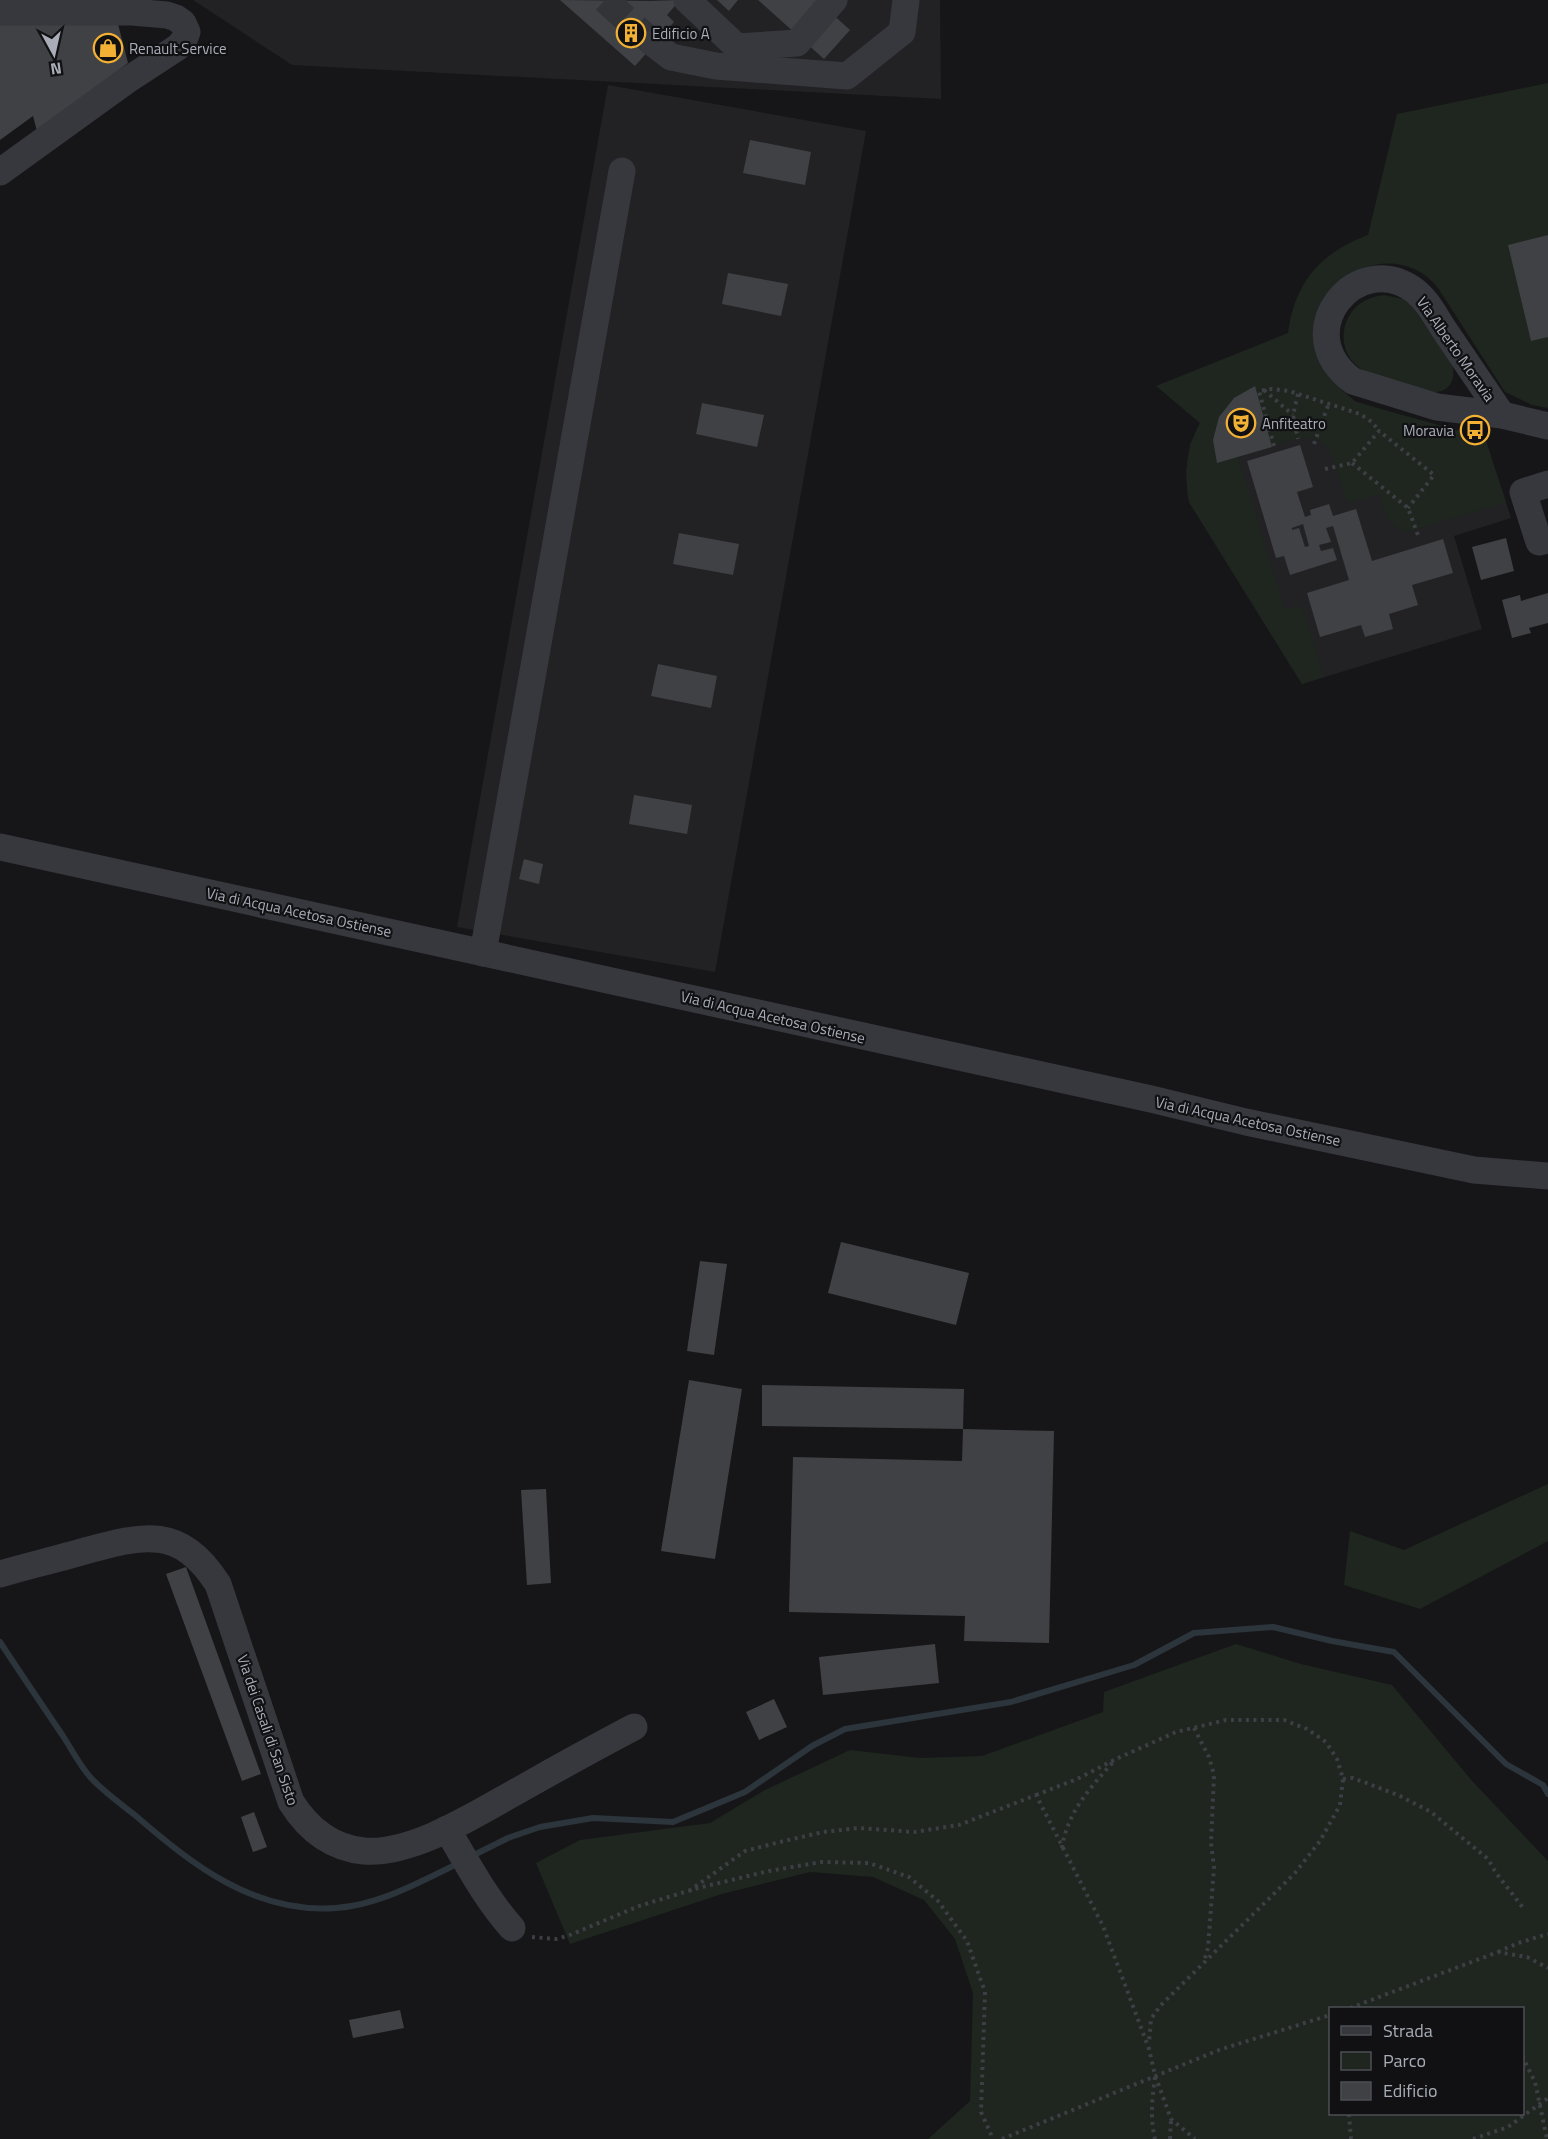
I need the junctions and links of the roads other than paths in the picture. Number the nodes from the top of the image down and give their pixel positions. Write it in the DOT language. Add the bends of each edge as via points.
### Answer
graph roads {
  1 [pos="687,0"];
  2 [pos="834,0"];
  3 [pos="906,0"];
  4 [pos="0,12"];
  5 [pos="654,44"];
  6 [pos="622,171"];
  7 [pos="0,172"];
  8 [pos="1502,415"];
  9 [pos="1547,431"];
  10 [pos="1548,484"];
  11 [pos="1548,540"];
  12 [pos="0,847"];
  13 [pos="483,953"];
  14 [pos="1548,1176"];
  15 [pos="0,1574"];
  16 [pos="634,1727"];
  17 [pos="453,1839"];
  18 [pos="512,1928"];
  1 -- 2 [label="street" via="737,47 797,43"];
  3 -- 5 [label="street" via="902,32 847,76 716,66 671,57"];
  4 -- 7 [label="street" via="167,15 183,23 187,32 178,47"];
  6 -- 13 [label="street"];
  8 -- 8 [label="street, Via Alberto Moravia" via="1425,301 1408,286 1385,279 1362,282 1334,305 1326,329 1329,353 1343,374 1353,381 1437,407"];
  8 -- 9 [label="street, Via Alberto Moravia"];
  10 -- 11 [label="street" via="1523,492 1539,542"];
  12 -- 13 [label="street, Via di Acqua Acetosa Ostiense"];
  13 -- 14 [label="street, Via di Acqua Acetosa Ostiense" via="1435,1162 1474,1170"];
  15 -- 17 [label="street, Via dei Casali di San Sisto" via="145,1537 168,1540 189,1549 218,1584 285,1787 309,1826 335,1843 366,1851"];
  16 -- 17 [label="street, Via dei Casali di San Sisto"];
  17 -- 18 [label="street"];
}
